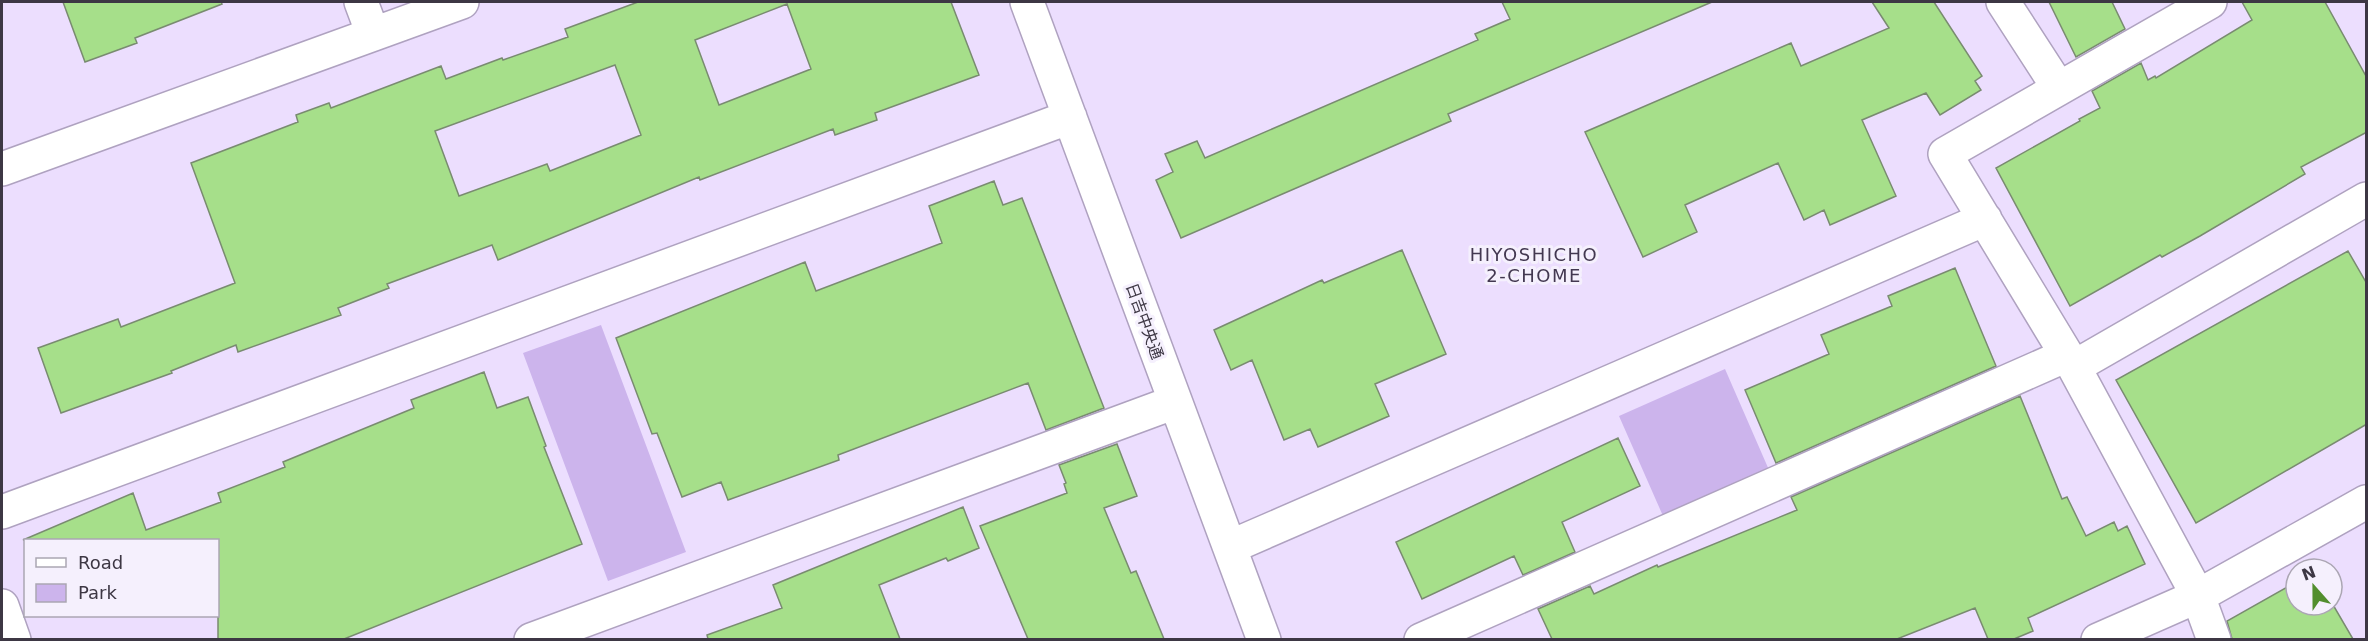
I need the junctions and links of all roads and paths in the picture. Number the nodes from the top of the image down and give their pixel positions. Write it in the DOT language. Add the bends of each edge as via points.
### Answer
graph roads {
  1 [pos="361,2"];
  2 [pos="462,2"];
  3 [pos="1027,2"];
  4 [pos="2003,2"];
  5 [pos="2210,2"];
  6 [pos="373,34"];
  7 [pos="2058,87"];
  8 [pos="1070,117"];
  9 [pos="2,169"];
  10 [pos="2367,199"];
  11 [pos="1985,219"];
  12 [pos="2071,361"];
  13 [pos="1175,402"];
  14 [pos="2366,504"];
  15 [pos="2,512"];
  16 [pos="1230,547"];
  17 [pos="2198,596"];
  18 [pos="2,606"];
  19 [pos="14,639"];
  20 [pos="531,639"];
  21 [pos="1264,639"];
  22 [pos="1421,639"];
  23 [pos="2098,639"];
  24 [pos="2214,639"];
  1 -- 6 [label="street"];
  2 -- 6 [label="street"];
  3 -- 8 [label="street, 日吉中央通"];
  4 -- 7 [label="street"];
  5 -- 7 [label="street"];
  6 -- 9 [label="street"];
  7 -- 11 [label="street" via="1945,154"];
  8 -- 13 [label="street, 日吉中央通"];
  8 -- 15 [label="street"];
  10 -- 12 [label="street"];
  11 -- 12 [label="street"];
  11 -- 16 [label="street"];
  12 -- 17 [label="street"];
  12 -- 22 [label="street"];
  13 -- 16 [label="street, 日吉中央通"];
  13 -- 20 [label="street"];
  14 -- 17 [label="street"];
  16 -- 21 [label="street, 日吉中央通"];
  17 -- 23 [label="street"];
  17 -- 24 [label="street"];
  18 -- 19 [label="street"];
}
